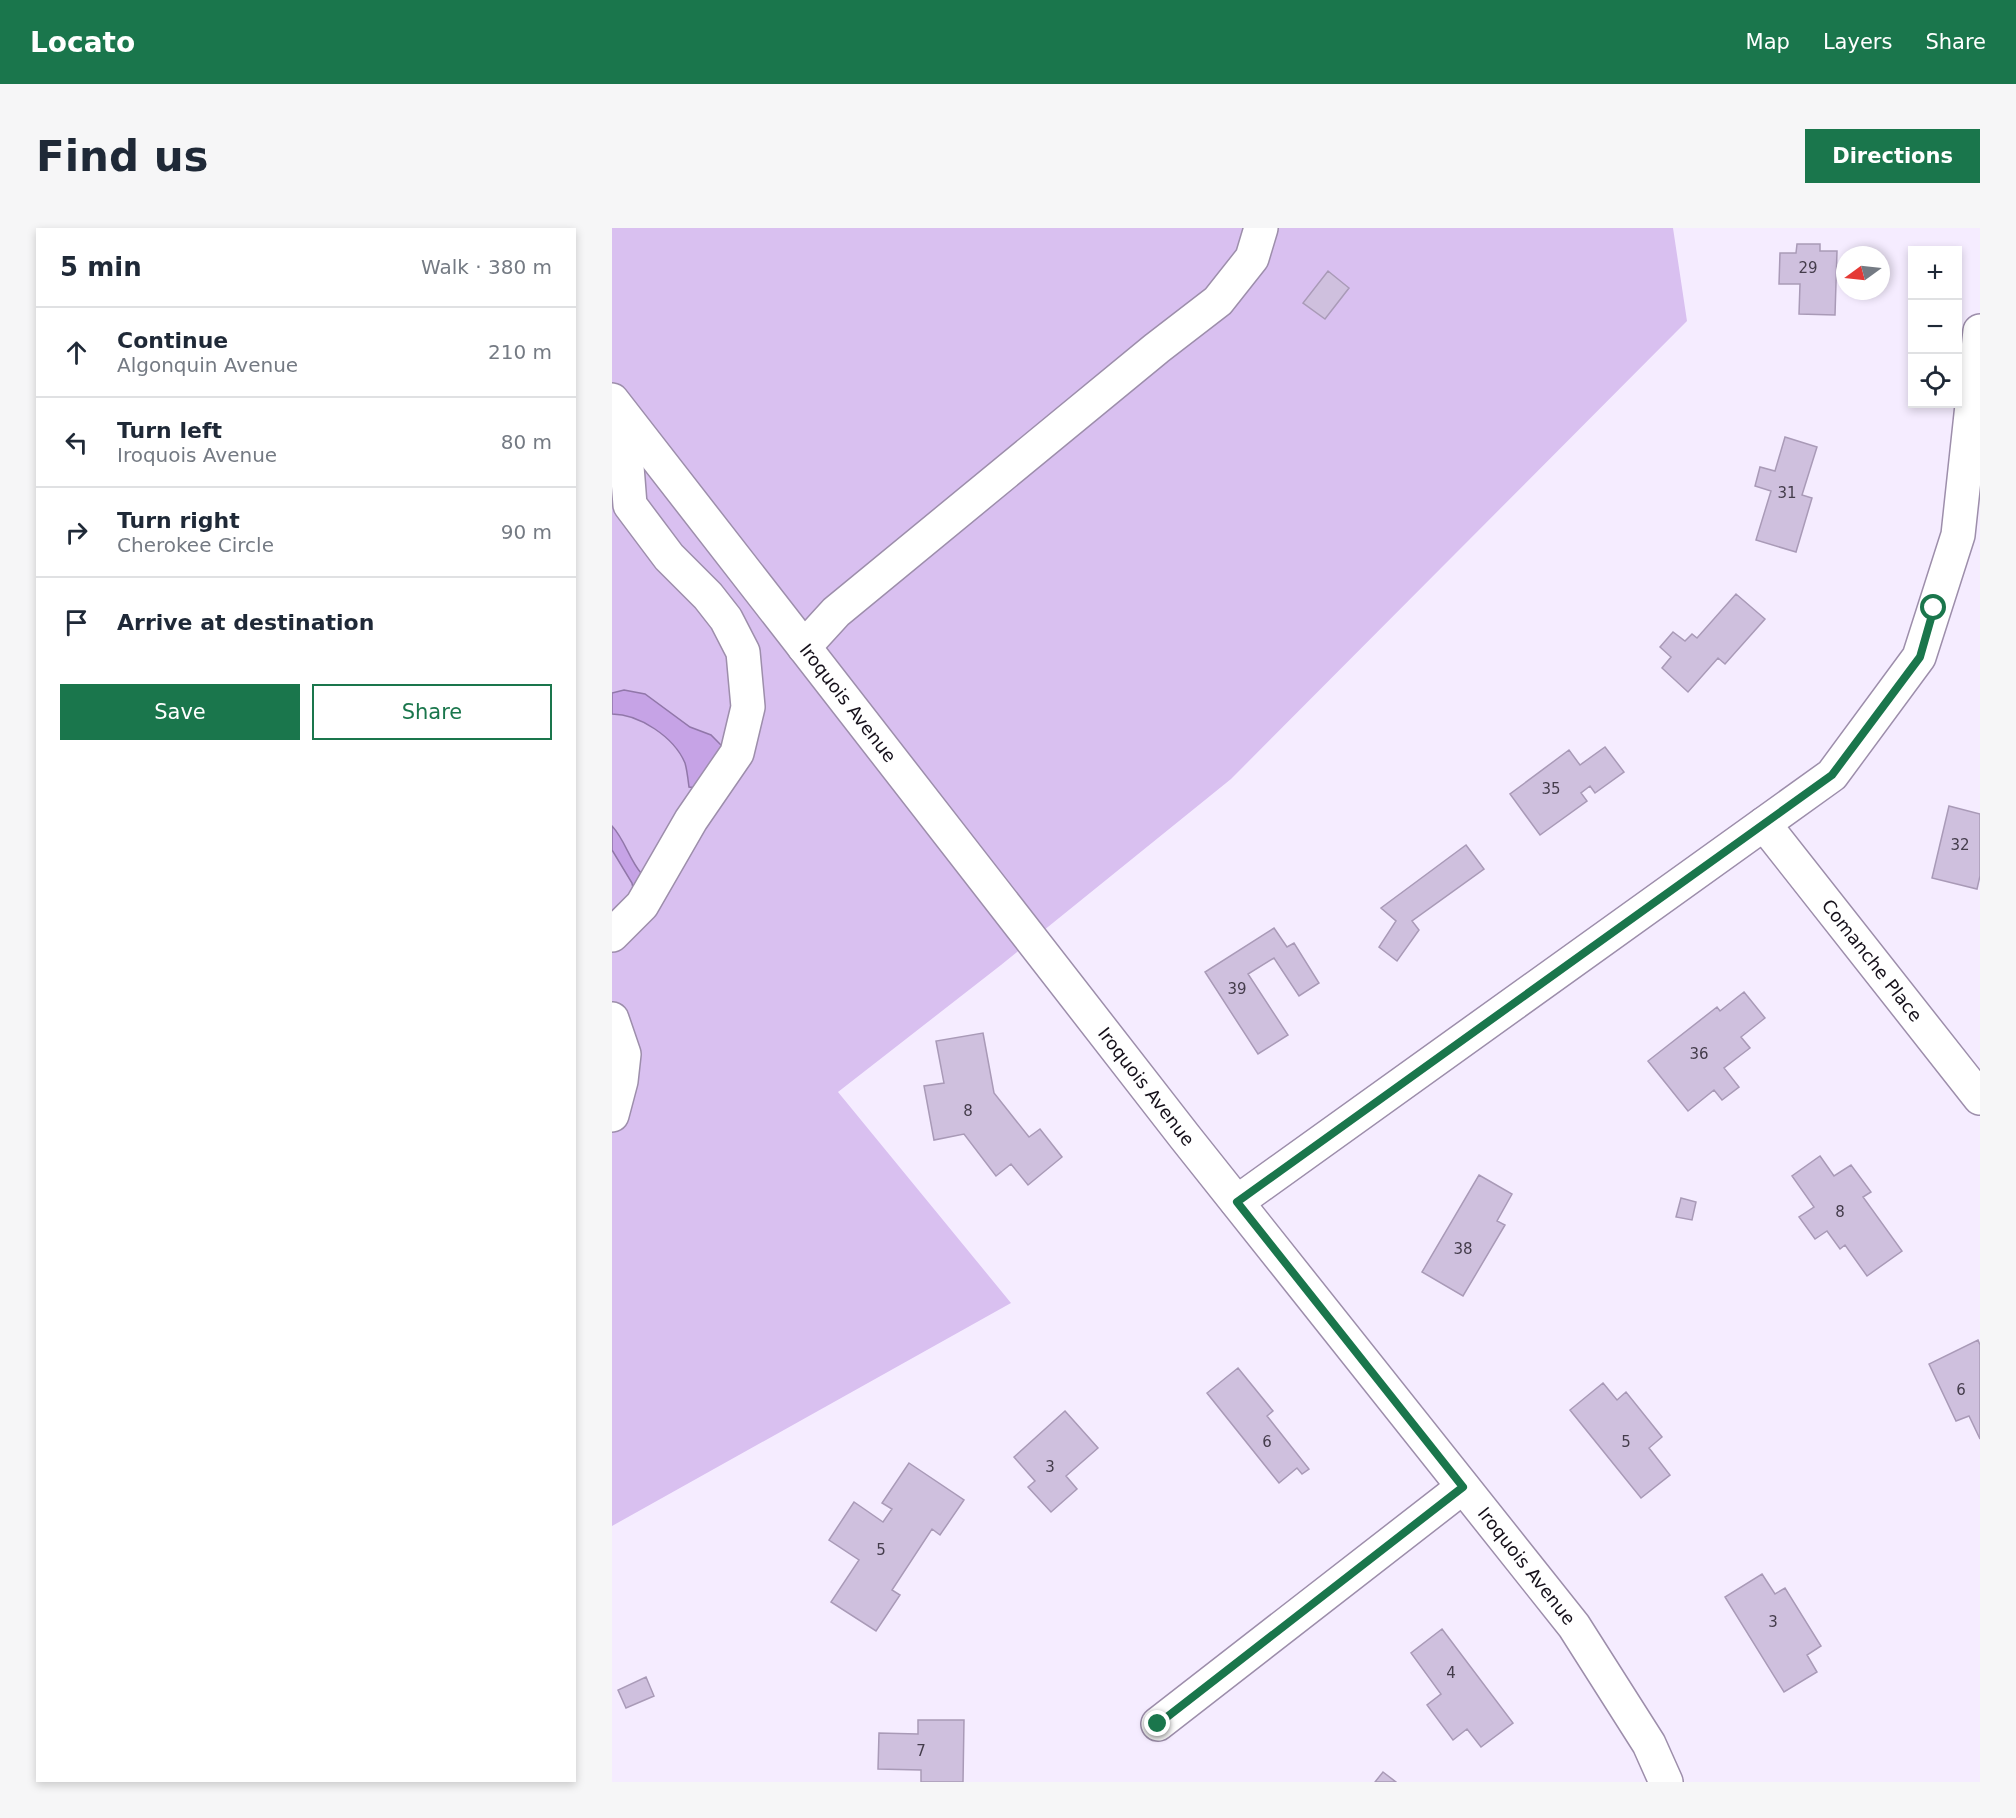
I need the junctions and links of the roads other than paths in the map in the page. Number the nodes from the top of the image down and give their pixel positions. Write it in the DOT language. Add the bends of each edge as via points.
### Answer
graph roads {
  1 [pos="1261,228"];
  2 [pos="1980,331"];
  3 [pos="614,408"];
  4 [pos="1973,468"];
  5 [pos="804,647"];
  6 [pos="1764,824"];
  7 [pos="612,935"];
  8 [pos="612,1019"];
  9 [pos="1980,1098"];
  10 [pos="612,1115"];
  11 [pos="1237,1202"];
  12 [pos="1463,1487"];
  13 [pos="1158,1724"];
  14 [pos="1666,1782"];
  1 -- 5 [label="street" via="1252,258 1218,301 836,612"];
  2 -- 4 [label="street"];
  3 -- 5 [label="street, Iroquois Avenue"];
  3 -- 7 [label="street" via="625,441 630,506 726,619 743,652 748,707 737,753 691,820 642,905"];
  4 -- 6 [label="street" via="1958,535 1920,657 1832,775"];
  5 -- 11 [label="street, Iroquois Avenue"];
  6 -- 9 [label="street, Comanche Place"];
  6 -- 11 [label="street"];
  8 -- 10 [label="street" via="624,1054"];
  11 -- 12 [label="street, Iroquois Avenue"];
  12 -- 13 [label="street"];
  12 -- 14 [label="street, Iroquois Avenue" via="1575,1626 1649,1744"];
}
